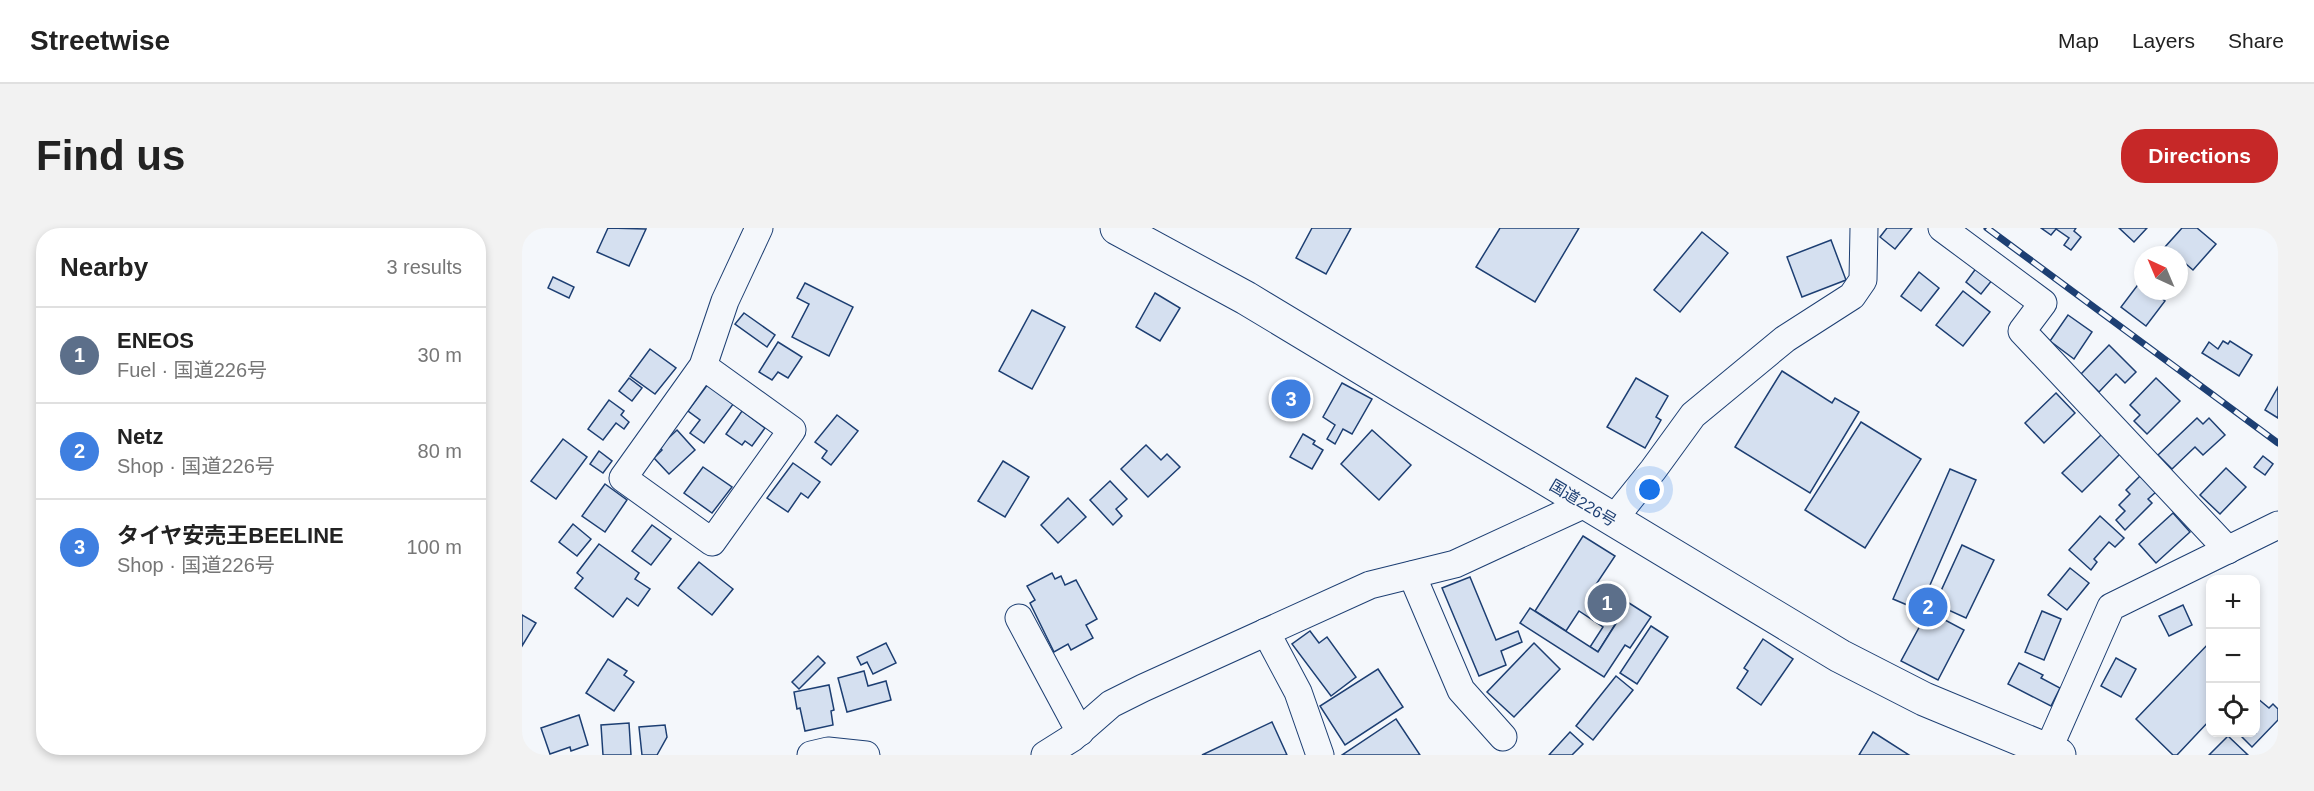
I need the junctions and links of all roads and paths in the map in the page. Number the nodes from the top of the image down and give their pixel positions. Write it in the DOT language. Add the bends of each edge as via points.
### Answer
graph roads {
  1 [pos="759,228"];
  2 [pos="1117,228"];
  3 [pos="1864,228"];
  4 [pos="1942,228"];
  5 [pos="703,366"];
  6 [pos="1599,513"];
  7 [pos="2278,525"];
  8 [pos="2228,550"];
  9 [pos="1412,575"];
  10 [pos="1019,618"];
  11 [pos="1266,632"];
  12 [pos="1080,732"];
  13 [pos="1503,737"];
  14 [pos="2036,750"];
  15 [pos="811,755"];
  16 [pos="866,755"];
  17 [pos="1045,755"];
  18 [pos="1320,755"];
  1 -- 5 [label="street" via="725,301"];
  2 -- 6 [label="highway, 国道226号" via="1245,298"];
  3 -- 6 [label="street" via="1863,280 1852,296 1785,339 1693,415 1653,470"];
  4 -- 8 [label="street" via="2043,303 2022,331"];
  5 -- 5 [label="street" via="623,478 712,542 792,430"];
  6 -- 9 [label="street" via="1455,564"];
  6 -- 14 [label="highway, 国道226号" via="1840,657"];
  7 -- 8 [label="street"];
  8 -- 14 [label="street" via="2111,607"];
  9 -- 11 [label="street" via="1370,585"];
  9 -- 13 [label="street" via="1461,690"];
  10 -- 12 [label="street"];
  11 -- 12 [label="street" via="1111,704"];
  11 -- 18 [label="street" via="1298,692"];
  12 -- 17 [label="street"];
  15 -- 16 [label="street" via="828,751"];
}
